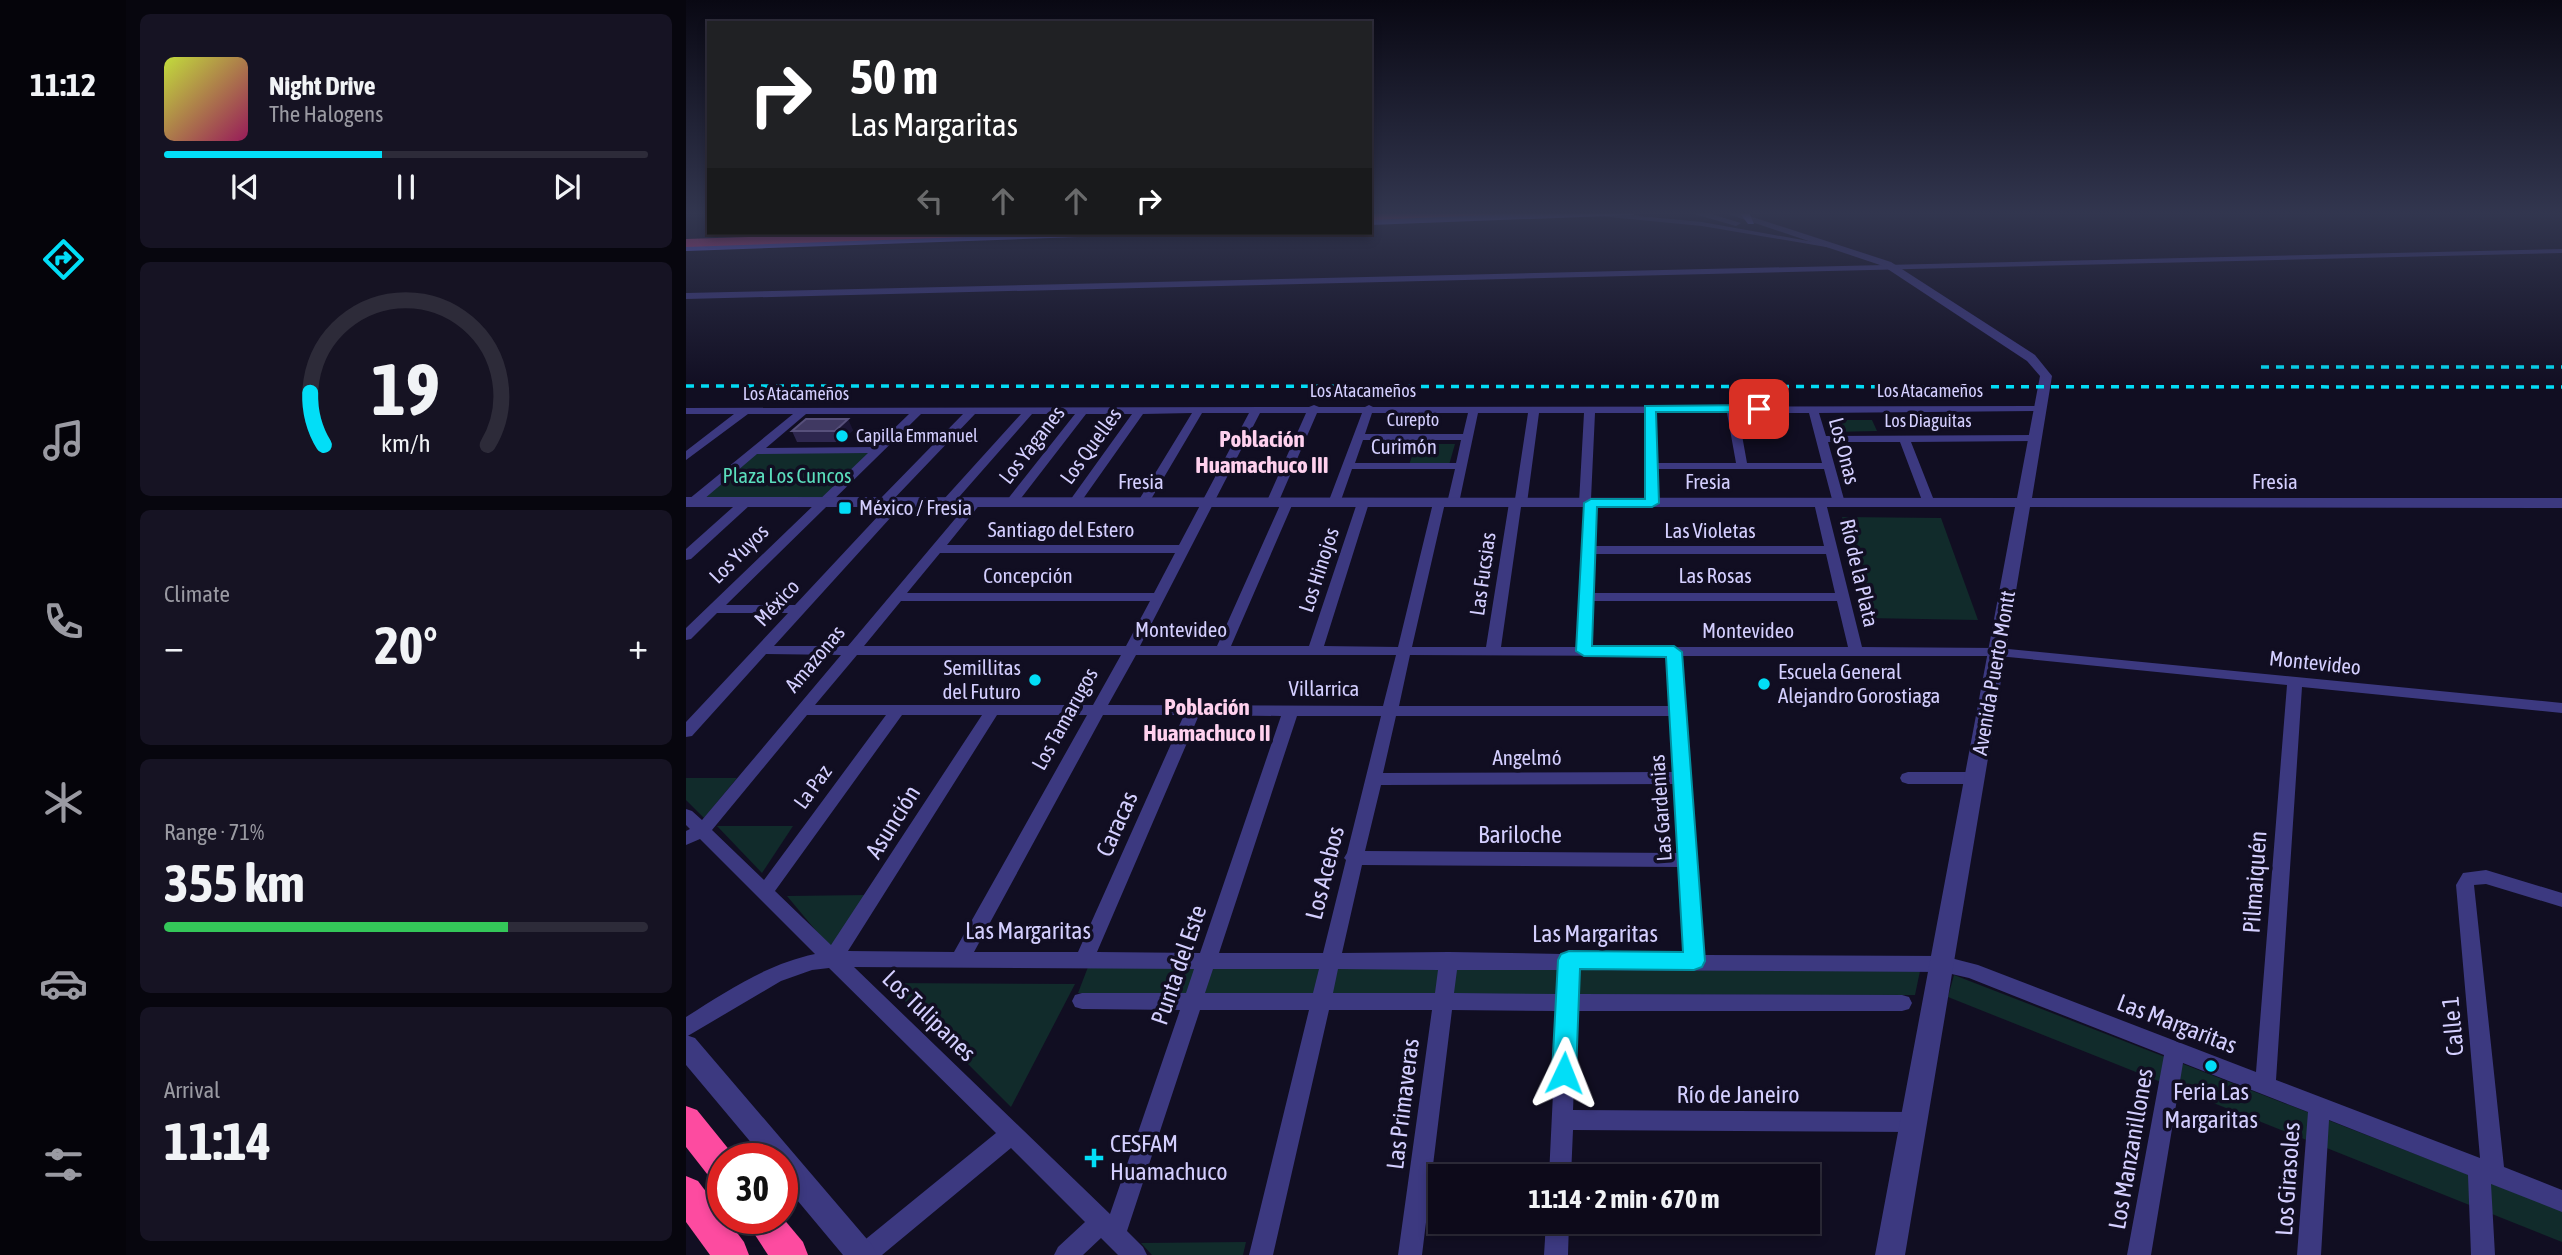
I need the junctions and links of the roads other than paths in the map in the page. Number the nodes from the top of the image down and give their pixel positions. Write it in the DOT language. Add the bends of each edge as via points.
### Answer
graph roads {
  1 [pos="1784,271"];
  2 [pos="1899,271"];
  3 [pos="686,296"];
  4 [pos="1314,408"];
  5 [pos="1369,408"];
  6 [pos="1474,409"];
  7 [pos="1534,409"];
  8 [pos="1590,409"];
  9 [pos="1650,409"];
  10 [pos="1732,409"];
  11 [pos="1813,409"];
  12 [pos="2039,409"];
  13 [pos="1256,410"];
  14 [pos="745,411"];
  15 [pos="803,411"];
  16 [pos="687,412"];
  17 [pos="917,412"];
  18 [pos="971,412"];
  19 [pos="1028,412"];
  20 [pos="1082,412"];
  21 [pos="1139,412"];
  22 [pos="1198,412"];
  23 [pos="1358,437"];
  24 [pos="1467,437"];
  25 [pos="2035,438"];
  26 [pos="1821,439"];
  27 [pos="1904,439"];
  28 [pos="877,450"];
  29 [pos="755,451"];
  30 [pos="686,457"];
  31 [pos="1348,466"];
  32 [pos="1461,466"];
  33 [pos="1651,466"];
  34 [pos="1742,466"];
  35 [pos="1828,466"];
  36 [pos="689,502"];
  37 [pos="746,502"];
  38 [pos="822,502"];
  39 [pos="891,502"];
  40 [pos="948,502"];
  41 [pos="1011,502"];
  42 [pos="975,503"];
  43 [pos="1074,503"];
  44 [pos="1143,503"];
  45 [pos="1208,503"];
  46 [pos="1279,503"];
  47 [pos="1334,503"];
  48 [pos="1363,503"];
  49 [pos="1446,503"];
  50 [pos="1518,503"];
  51 [pos="1588,503"];
  52 [pos="1652,503"];
  53 [pos="1821,503"];
  54 [pos="1839,503"];
  55 [pos="1929,503"];
  56 [pos="2025,503"];
  57 [pos="2562,503"];
  58 [pos="936,549"];
  59 [pos="1185,549"];
  60 [pos="1589,550"];
  61 [pos="1832,550"];
  62 [pos="686,556"];
  63 [pos="897,597"];
  64 [pos="1159,597"];
  65 [pos="1586,597"];
  66 [pos="1843,597"];
  67 [pos="713,609"];
  68 [pos="801,609"];
  69 [pos="686,636"];
  70 [pos="762,650"];
  71 [pos="852,650"];
  72 [pos="1128,651"];
  73 [pos="1222,651"];
  74 [pos="1315,651"];
  75 [pos="1403,651"];
  76 [pos="1493,651"];
  77 [pos="1584,651"];
  78 [pos="1674,652"];
  79 [pos="1856,652"];
  80 [pos="1998,652"];
  81 [pos="2295,682"];
  82 [pos="2562,708"];
  83 [pos="802,710"];
  84 [pos="898,710"];
  85 [pos="993,710"];
  86 [pos="1095,710"];
  87 [pos="1194,710"];
  88 [pos="1291,710"];
  89 [pos="1389,710"];
  90 [pos="1678,711"];
  91 [pos="686,733"];
  92 [pos="1682,778"];
  93 [pos="1908,778"];
  94 [pos="1976,778"];
  95 [pos="1373,779"];
  96 [pos="686,815"];
  97 [pos="694,835"];
  98 [pos="1353,858"];
  99 [pos="1687,860"];
  100 [pos="765,892"];
  101 [pos="2562,900"];
  102 [pos="961,957"];
  103 [pos="1085,958"];
  104 [pos="1208,958"];
  105 [pos="833,959"];
  106 [pos="1329,959"];
  107 [pos="1449,960"];
  108 [pos="1569,960"];
  109 [pos="1694,961"];
  110 [pos="1943,964"];
  111 [pos="1082,1001"];
  112 [pos="1193,1001"];
  113 [pos="1319,1002"];
  114 [pos="1443,1002"];
  115 [pos="1567,1002"];
  116 [pos="1902,1003"];
  117 [pos="686,1028"];
  118 [pos="686,1046"];
  119 [pos="2175,1051"];
  120 [pos="2265,1086"];
  121 [pos="2319,1107"];
  122 [pos="1562,1120"];
  123 [pos="686,1121"];
  124 [pos="1914,1122"];
  125 [pos="1012,1134"];
  126 [pos="768,1143"];
  127 [pos="707,1148"];
  128 [pos="1560,1164"];
  129 [pos="2486,1172"];
  130 [pos="798,1178"];
  131 [pos="686,1194"];
  132 [pos="2562,1201"];
  133 [pos="1108,1228"];
  134 [pos="774,1234"];
  135 [pos="1557,1234"];
  136 [pos="731,1255"];
  137 [pos="790,1255"];
  138 [pos="863,1255"];
  139 [pos="1066,1255"];
  140 [pos="1135,1255"];
  141 [pos="1261,1255"];
  142 [pos="1410,1255"];
  143 [pos="1556,1255"];
  144 [pos="1890,1255"];
  145 [pos="2139,1255"];
  146 [pos="2309,1255"];
  147 [pos="2483,1255"];
  1 -- 3 [label="street"];
  2 -- 12 [label="street, Avenida Puerto Montt" via="2040,365 2046,376"];
  4 -- 5 [label="street, Los Atacameños"];
  4 -- 13 [label="street, Los Atacameños"];
  4 -- 46 [label="street"];
  5 -- 6 [label="street, Los Atacameños"];
  5 -- 23 [label="street"];
  6 -- 7 [label="street, Los Atacameños"];
  6 -- 24 [label="street, Los Acebos"];
  7 -- 8 [label="street, Los Atacameños"];
  7 -- 50 [label="street, Las Fucsias"];
  8 -- 9 [label="street, Los Atacameños"];
  8 -- 51 [label="street"];
  9 -- 10 [label="street, Los Atacameños"];
  9 -- 33 [label="street"];
  10 -- 11 [label="street, Los Atacameños"];
  10 -- 34 [label="street"];
  11 -- 12 [label="street, Los Atacameños"];
  11 -- 26 [label="street, Los Onas"];
  12 -- 25 [label="street, Avenida Puerto Montt"];
  13 -- 22 [label="street, Los Atacameños"];
  13 -- 45 [label="street, Los Tamarugos"];
  14 -- 15 [label="street, Los Atacameños"];
  14 -- 16 [label="street, Los Atacameños"];
  14 -- 30 [label="street"];
  15 -- 17 [label="street, Los Atacameños"];
  15 -- 29 [label="street"];
  17 -- 18 [label="street, Los Atacameños"];
  17 -- 28 [label="street, Los Yuyos"];
  18 -- 19 [label="street, Los Atacameños"];
  18 -- 39 [label="street, México"];
  19 -- 20 [label="street, Los Atacameños"];
  19 -- 40 [label="street"];
  20 -- 21 [label="street, Los Atacameños"];
  20 -- 41 [label="street, Los Yaganes"];
  21 -- 22 [label="street, Los Atacameños"];
  21 -- 43 [label="street, Los Quelles"];
  22 -- 44 [label="street"];
  23 -- 24 [label="street, Curepto"];
  23 -- 31 [label="street"];
  24 -- 32 [label="street, Los Acebos"];
  25 -- 27 [label="street, Los Diaguitas"];
  25 -- 56 [label="street, Avenida Puerto Montt"];
  26 -- 27 [label="street, Los Diaguitas"];
  26 -- 35 [label="street, Los Onas"];
  27 -- 55 [label="street"];
  28 -- 29 [label="street"];
  28 -- 38 [label="street, Los Yuyos"];
  29 -- 36 [label="street"];
  31 -- 32 [label="street, Curimón"];
  31 -- 47 [label="street"];
  32 -- 49 [label="street, Los Acebos"];
  33 -- 34 [label="street"];
  33 -- 52 [label="street"];
  34 -- 35 [label="street"];
  35 -- 54 [label="street, Los Onas"];
  36 -- 37 [label="street, Fresia"];
  37 -- 38 [label="street, Fresia"];
  37 -- 62 [label="street"];
  38 -- 39 [label="street, Fresia"];
  38 -- 67 [label="street, Los Yuyos"];
  39 -- 40 [label="street, Fresia"];
  39 -- 68 [label="street, México"];
  40 -- 42 [label="street, Fresia"];
  41 -- 42 [label="street, Fresia"];
  41 -- 43 [label="street, Fresia"];
  42 -- 58 [label="street, Amazonas"];
  43 -- 44 [label="street, Fresia"];
  44 -- 45 [label="street, Fresia"];
  45 -- 46 [label="street, Fresia"];
  45 -- 59 [label="street, Los Tamarugos"];
  46 -- 47 [label="street, Fresia"];
  46 -- 73 [label="street"];
  47 -- 48 [label="street, Fresia"];
  48 -- 49 [label="street, Fresia"];
  48 -- 74 [label="street, Los Hinojos"];
  49 -- 50 [label="street, Fresia"];
  49 -- 75 [label="street, Los Acebos"];
  50 -- 51 [label="street, Fresia"];
  50 -- 76 [label="street, Las Fucsias"];
  51 -- 52 [label="street, Fresia"];
  51 -- 60 [label="street"];
  52 -- 53 [label="street, Fresia"];
  53 -- 54 [label="street, Fresia"];
  53 -- 61 [label="street, Río de la Plata"];
  54 -- 55 [label="street, Fresia"];
  55 -- 56 [label="street, Fresia"];
  56 -- 57 [label="street, Fresia"];
  56 -- 80 [label="street, Avenida Puerto Montt"];
  58 -- 59 [label="street, Santiago del Estero"];
  58 -- 63 [label="street, Amazonas"];
  59 -- 64 [label="street, Los Tamarugos"];
  60 -- 61 [label="street, Las Violetas"];
  60 -- 65 [label="street"];
  61 -- 66 [label="street, Río de la Plata"];
  63 -- 64 [label="street, Concepción"];
  63 -- 71 [label="street, Amazonas"];
  64 -- 72 [label="street, Los Tamarugos"];
  65 -- 66 [label="street, Las Rosas"];
  65 -- 77 [label="street"];
  66 -- 79 [label="street, Río de la Plata"];
  67 -- 68 [label="street"];
  67 -- 69 [label="street, Los Yuyos"];
  68 -- 70 [label="street, México"];
  70 -- 71 [label="street, Montevideo"];
  70 -- 91 [label="street, México"];
  71 -- 72 [label="street, Montevideo"];
  71 -- 83 [label="street, Amazonas"];
  72 -- 73 [label="street, Montevideo"];
  72 -- 86 [label="street, Los Tamarugos"];
  73 -- 74 [label="street, Montevideo"];
  74 -- 75 [label="street, Montevideo"];
  75 -- 76 [label="street, Montevideo"];
  75 -- 89 [label="street, Los Acebos"];
  76 -- 77 [label="street, Montevideo"];
  77 -- 78 [label="street, Montevideo"];
  78 -- 79 [label="street, Montevideo"];
  78 -- 90 [label="street, Las Gardenias"];
  79 -- 80 [label="street, Montevideo"];
  80 -- 81 [label="street, Montevideo"];
  80 -- 94 [label="street, Avenida Puerto Montt"];
  81 -- 82 [label="street, Montevideo"];
  81 -- 120 [label="street, Pilmaiquén"];
  83 -- 84 [label="street, Villarrica"];
  83 -- 97 [label="street, Amazonas"];
  84 -- 85 [label="street, Villarrica"];
  84 -- 100 [label="street, La Paz"];
  85 -- 86 [label="street, Villarrica"];
  85 -- 105 [label="street, Asunción"];
  86 -- 87 [label="street, Villarrica"];
  86 -- 102 [label="street, Los Tamarugos"];
  87 -- 88 [label="street, Villarrica"];
  87 -- 103 [label="street, Caracas"];
  88 -- 89 [label="street, Villarrica"];
  88 -- 104 [label="street, Punta del Este"];
  89 -- 90 [label="street, Villarrica"];
  89 -- 95 [label="street, Los Acebos"];
  90 -- 92 [label="street, Las Gardenias"];
  92 -- 95 [label="street, Angelmó"];
  92 -- 99 [label="street, Las Gardenias"];
  93 -- 94 [label="street"];
  94 -- 110 [label="street, Avenida Puerto Montt"];
  95 -- 98 [label="street, Los Acebos"];
  96 -- 97 [label="street, Los Tulipanes"];
  97 -- 100 [label="street, Los Tulipanes"];
  98 -- 99 [label="street, Bariloche"];
  98 -- 106 [label="street, Los Acebos"];
  99 -- 109 [label="street, Las Gardenias"];
  100 -- 105 [label="street, Los Tulipanes"];
  101 -- 129 [label="street, Calle 1" via="2486,877 2474,877 2465,885"];
  102 -- 103 [label="street, Las Margaritas"];
  102 -- 105 [label="street, Las Margaritas"];
  103 -- 104 [label="street, Las Margaritas"];
  104 -- 106 [label="street, Las Margaritas"];
  104 -- 112 [label="street, Punta del Este"];
  105 -- 117 [label="street, Las Margaritas" via="776,972"];
  105 -- 125 [label="street, Los Tulipanes"];
  106 -- 107 [label="street, Las Margaritas"];
  106 -- 113 [label="street, Los Acebos"];
  107 -- 108 [label="street, Las Margaritas"];
  107 -- 114 [label="street, Las Primaveras"];
  108 -- 109 [label="street, Las Margaritas"];
  108 -- 115 [label="street"];
  109 -- 110 [label="street, Las Margaritas"];
  110 -- 119 [label="street, Las Margaritas"];
  110 -- 124 [label="street, Avenida Puerto Montt"];
  111 -- 112 [label="street"];
  112 -- 113 [label="street"];
  112 -- 133 [label="street, Punta del Este"];
  113 -- 114 [label="street"];
  113 -- 141 [label="street, Los Acebos"];
  114 -- 115 [label="street"];
  114 -- 142 [label="street, Las Primaveras"];
  115 -- 116 [label="street"];
  115 -- 122 [label="street"];
  118 -- 126 [label="street"];
  119 -- 120 [label="street, Las Margaritas"];
  119 -- 145 [label="street, Los Manzanillones"];
  120 -- 121 [label="street, Las Margaritas"];
  121 -- 129 [label="street, Las Margaritas"];
  121 -- 146 [label="street, Los Girasoles"];
  122 -- 124 [label="street, Río de Janeiro"];
  122 -- 128 [label="street"];
  123 -- 127 [label="highway"];
  124 -- 144 [label="street, Avenida Puerto Montt"];
  125 -- 133 [label="street, Los Tulipanes"];
  125 -- 138 [label="street"];
  129 -- 132 [label="street, Las Margaritas"];
  129 -- 147 [label="street"];
  130 -- 138 [label="street"];
  131 -- 136 [label="highway"];
  133 -- 139 [label="street"];
  133 -- 140 [label="street, Los Tulipanes"];
  134 -- 137 [label="highway"];
  135 -- 143 [label="street"];
}
